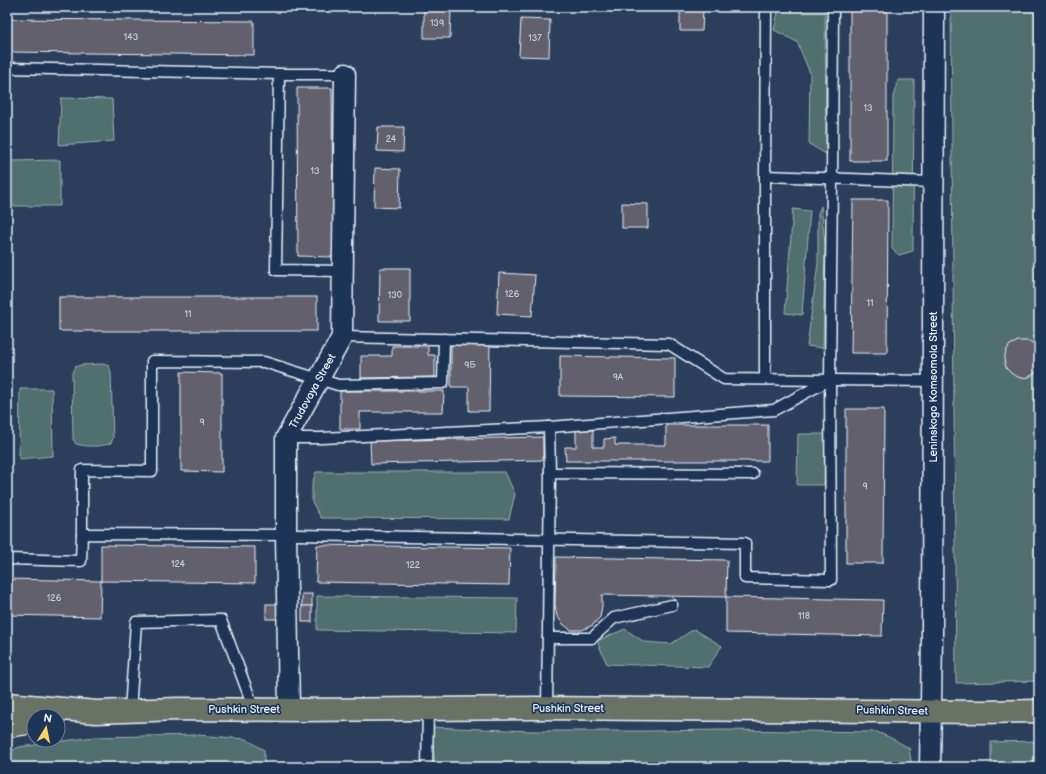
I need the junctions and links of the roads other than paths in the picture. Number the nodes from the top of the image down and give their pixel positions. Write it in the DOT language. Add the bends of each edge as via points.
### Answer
graph roads {
  1 [pos="766,7"];
  2 [pos="833,7"];
  3 [pos="934,7"];
  4 [pos="7,68"];
  5 [pos="280,74"];
  6 [pos="345,74"];
  7 [pos="765,176"];
  8 [pos="832,179"];
  9 [pos="933,182"];
  10 [pos="343,271"];
  11 [pos="342,336"];
  12 [pos="444,339"];
  13 [pos="318,379"];
  14 [pos="765,379"];
  15 [pos="830,379"];
  16 [pos="933,381"];
  17 [pos="549,427"];
  18 [pos="286,438"];
  19 [pos="550,473"];
  20 [pos="753,474"];
  21 [pos="82,534"];
  22 [pos="286,535"];
  23 [pos="549,539"];
  24 [pos="7,559"];
  25 [pos="672,605"];
  26 [pos="548,638"];
  27 [pos="7,704"];
  28 [pos="547,708"];
  29 [pos="428,709"];
  30 [pos="254,710"];
  31 [pos="289,710"];
  32 [pos="930,711"];
  33 [pos="1039,711"];
  34 [pos="96,712"];
  35 [pos="130,712"];
  36 [pos="66,717"];
  37 [pos="26,723"];
  38 [pos="8,726"];
  39 [pos="427,767"];
  40 [pos="930,767"];
  1 -- 7 [label="lane"];
  2 -- 8 [label="lane"];
  3 -- 9 [label="street, Leninskogo Komsomola Street"];
  4 -- 5 [label="lane"];
  5 -- 6 [label="lane"];
  5 -- 10 [label="lane" via="276,270"];
  6 -- 10 [label="street, Trudovaya Street"];
  7 -- 8 [label="lane"];
  7 -- 14 [label="lane"];
  8 -- 9 [label="lane"];
  8 -- 15 [label="lane"];
  9 -- 16 [label="street, Leninskogo Komsomola Street"];
  10 -- 11 [label="street, Trudovaya Street"];
  11 -- 12 [label="lane"];
  11 -- 13 [label="street, Trudovaya Street"];
  12 -- 13 [label="lane" via="443,383 338,385"];
  12 -- 14 [label="lane" via="669,344 724,379"];
  13 -- 18 [label="street, Trudovaya Street"];
  13 -- 21 [label="lane" via="264,362 152,361 152,471 82,470"];
  14 -- 15 [label="lane"];
  15 -- 16 [label="lane"];
  15 -- 17 [label="lane" via="774,410"];
  15 -- 23 [label="lane" via="831,580 745,578 745,543"];
  16 -- 32 [label="street, Leninskogo Komsomola Street"];
  17 -- 18 [label="lane"];
  17 -- 19 [label="lane"];
  18 -- 22 [label="street, Trudovaya Street"];
  19 -- 20 [label="lane"];
  19 -- 23 [label="lane"];
  21 -- 22 [label="lane"];
  21 -- 24 [label="lane" via="81,561"];
  22 -- 23 [label="lane"];
  22 -- 31 [label="street, Trudovaya Street"];
  23 -- 26 [label="lane"];
  25 -- 26 [label="lane" via="614,618 592,638"];
  26 -- 28 [label="lane"];
  27 -- 34 [label="main road"];
  28 -- 29 [label="main road, Pushkin Street"];
  28 -- 32 [label="main road, Pushkin Street"];
  29 -- 31 [label="main road, Pushkin Street"];
  29 -- 39 [label="lane"];
  30 -- 31 [label="main road, Pushkin Street"];
  30 -- 35 [label="main road, Pushkin Street" via="178,709"];
  30 -- 35 [label="lane" via="221,620 214,620 136,622"];
  32 -- 33 [label="main road, Pushkin Street"];
  32 -- 40 [label="street, Leninskogo Komsomola Street"];
  34 -- 35 [label="main road, Pushkin Street"];
  34 -- 36 [label="main road"];
  37 -- 38 [label="main road"];
}
